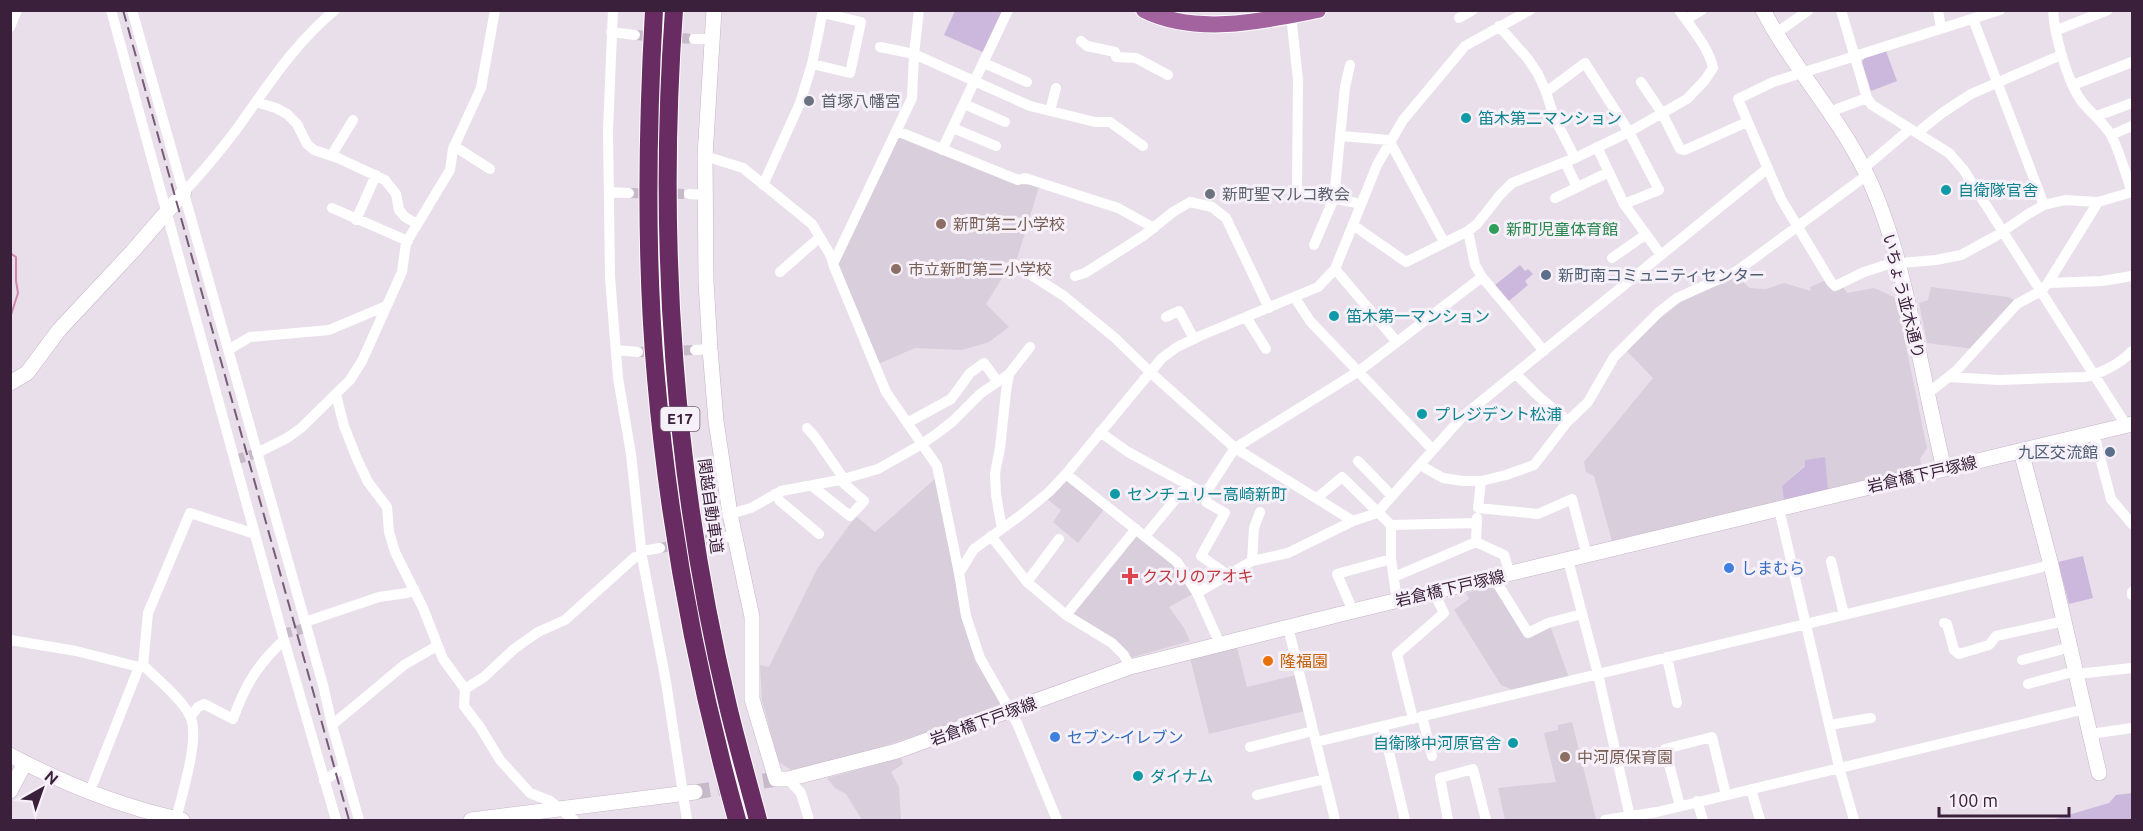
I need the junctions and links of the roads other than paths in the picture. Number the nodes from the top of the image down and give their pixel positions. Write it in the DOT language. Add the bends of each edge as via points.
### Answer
graph roads {
  1 [pos="17,10"];
  2 [pos="111,10"];
  3 [pos="132,10"];
  4 [pos="495,10"];
  5 [pos="613,10"];
  6 [pos="654,10"];
  7 [pos="674,10"];
  8 [pos="714,10"];
  9 [pos="919,10"];
  10 [pos="1008,10"];
  11 [pos="1144,10"];
  12 [pos="1318,10"];
  13 [pos="1473,10"];
  14 [pos="1530,10"];
  15 [pos="1679,10"];
  16 [pos="1702,10"];
  17 [pos="1763,10"];
  18 [pos="1809,10"];
  19 [pos="1841,10"];
  20 [pos="1938,10"];
  21 [pos="2000,10"];
  22 [pos="2053,10"];
  23 [pos="2108,10"];
  24 [pos="331,12"];
  25 [pos="823,12"];
  26 [pos="1273,14"];
  27 [pos="1797,14"];
  28 [pos="1291,15"];
  29 [pos="1237,16"];
  30 [pos="1690,17"];
  31 [pos="1459,18"];
  32 [pos="1973,19"];
  33 [pos="1499,26"];
  34 [pos="10,27"];
  35 [pos="1941,28"];
  36 [pos="2057,30"];
  37 [pos="611,32"];
  38 [pos="1775,34"];
  39 [pos="635,35"];
  40 [pos="693,39"];
  41 [pos="711,39"];
  42 [pos="1081,41"];
  43 [pos="880,47"];
  44 [pos="914,54"];
  45 [pos="2061,55"];
  46 [pos="1855,56"];
  47 [pos="2133,62"];
  48 [pos="984,63"];
  49 [pos="812,64"];
  50 [pos="1350,65"];
  51 [pos="1801,73"];
  52 [pos="1168,75"];
  53 [pos="974,81"];
  54 [pos="1027,82"];
  55 [pos="1641,82"];
  56 [pos="1997,83"];
  57 [pos="2073,85"];
  58 [pos="1056,88"];
  59 [pos="1546,92"];
  60 [pos="1867,98"];
  61 [pos="256,102"];
  62 [pos="2133,103"];
  63 [pos="964,104"];
  64 [pos="1050,111"];
  65 [pos="1829,112"];
  66 [pos="1662,113"];
  67 [pos="2097,116"];
  68 [pos="353,120"];
  69 [pos="1005,122"];
  70 [pos="1747,122"];
  71 [pos="2133,126"];
  72 [pos="953,128"];
  73 [pos="897,130"];
  74 [pos="1913,131"];
  75 [pos="1629,132"];
  76 [pos="2111,135"];
  77 [pos="1341,136"];
  78 [pos="1389,140"];
  79 [pos="454,146"];
  80 [pos="996,146"];
  81 [pos="1143,146"];
  82 [pos="1597,147"];
  83 [pos="942,150"];
  84 [pos="331,156"];
  85 [pos="705,156"];
  86 [pos="1570,160"];
  87 [pos="1768,168"];
  88 [pos="490,169"];
  89 [pos="1865,171"];
  90 [pos="1609,172"];
  91 [pos="376,175"];
  92 [pos="764,185"];
  93 [pos="1577,186"];
  94 [pos="184,192"];
  95 [pos="609,192"];
  96 [pos="2133,192"];
  97 [pos="628,193"];
  98 [pos="689,194"];
  99 [pos="706,195"];
  100 [pos="1334,198"];
  101 [pos="1555,198"];
  102 [pos="2098,202"];
  103 [pos="1361,204"];
  104 [pos="1624,204"];
  105 [pos="2044,205"];
  106 [pos="332,208"];
  107 [pos="165,212"];
  108 [pos="356,220"];
  109 [pos="417,224"];
  110 [pos="1353,225"];
  111 [pos="1796,227"];
  112 [pos="1154,228"];
  113 [pos="1468,231"];
  114 [pos="2003,232"];
  115 [pos="1645,235"];
  116 [pos="820,237"];
  117 [pos="408,241"];
  118 [pos="1444,242"];
  119 [pos="1314,245"];
  120 [pos="1661,255"];
  121 [pos="1612,258"];
  122 [pos="1899,262"];
  123 [pos="832,264"];
  124 [pos="1014,264"];
  125 [pos="1335,269"];
  126 [pos="780,272"];
  127 [pos="1075,276"];
  128 [pos="2133,276"];
  129 [pos="1482,277"];
  130 [pos="2045,287"];
  131 [pos="1295,298"];
  132 [pos="386,306"];
  133 [pos="1269,308"];
  134 [pos="1166,317"];
  135 [pos="1246,317"];
  136 [pos="1194,339"];
  137 [pos="1397,342"];
  138 [pos="1030,347"];
  139 [pos="1266,349"];
  140 [pos="228,350"];
  141 [pos="616,350"];
  142 [pos="1544,351"];
  143 [pos="2133,351"];
  144 [pos="638,352"];
  145 [pos="1359,371"];
  146 [pos="1150,372"];
  147 [pos="1010,374"];
  148 [pos="1516,374"];
  149 [pos="2096,375"];
  150 [pos="1949,377"];
  151 [pos="998,382"];
  152 [pos="10,383"];
  153 [pos="1927,394"];
  154 [pos="336,395"];
  155 [pos="1568,421"];
  156 [pos="907,423"];
  157 [pos="2129,424"];
  158 [pos="807,428"];
  159 [pos="1100,432"];
  160 [pos="2094,434"];
  161 [pos="922,444"];
  162 [pos="1235,448"];
  163 [pos="1434,450"];
  164 [pos="2021,451"];
  165 [pos="257,453"];
  166 [pos="1358,461"];
  167 [pos="1420,465"];
  168 [pos="1944,469"];
  169 [pos="1066,474"];
  170 [pos="842,479"];
  171 [pos="1482,481"];
  172 [pos="1188,484"];
  173 [pos="812,486"];
  174 [pos="775,494"];
  175 [pos="1205,494"];
  176 [pos="1391,495"];
  177 [pos="1317,498"];
  178 [pos="1478,508"];
  179 [pos="1779,509"];
  180 [pos="1260,512"];
  181 [pos="1377,513"];
  182 [pos="730,514"];
  183 [pos="1353,521"];
  184 [pos="1477,523"];
  185 [pos="2133,524"];
  186 [pos="1390,525"];
  187 [pos="1002,529"];
  188 [pos="1141,532"];
  189 [pos="255,534"];
  190 [pos="819,534"];
  191 [pos="991,536"];
  192 [pos="1059,539"];
  193 [pos="1476,542"];
  194 [pos="660,548"];
  195 [pos="642,554"];
  196 [pos="1587,556"];
  197 [pos="1391,559"];
  198 [pos="1568,560"];
  199 [pos="1252,561"];
  200 [pos="1831,561"];
  201 [pos="2052,565"];
  202 [pos="959,573"];
  203 [pos="1510,574"];
  204 [pos="1228,575"];
  205 [pos="1394,577"];
  206 [pos="1494,578"];
  207 [pos="1027,582"];
  208 [pos="414,589"];
  209 [pos="1197,593"];
  210 [pos="1434,593"];
  211 [pos="1397,601"];
  212 [pos="1353,611"];
  213 [pos="1582,614"];
  214 [pos="1066,615"];
  215 [pos="1844,615"];
  216 [pos="2064,621"];
  217 [pos="305,622"];
  218 [pos="1944,623"];
  219 [pos="1806,624"];
  220 [pos="1288,627"];
  221 [pos="10,640"];
  222 [pos="284,640"];
  223 [pos="1220,644"];
  224 [pos="437,646"];
  225 [pos="2070,647"];
  226 [pos="1667,657"];
  227 [pos="2022,660"];
  228 [pos="141,666"];
  229 [pos="1130,667"];
  230 [pos="2133,668"];
  231 [pos="2076,673"];
  232 [pos="1598,674"];
  233 [pos="2028,684"];
  234 [pos="465,689"];
  235 [pos="1677,703"];
  236 [pos="2085,709"];
  237 [pos="1011,711"];
  238 [pos="191,716"];
  239 [pos="1418,718"];
  240 [pos="1871,718"];
  241 [pos="332,725"];
  242 [pos="1829,725"];
  243 [pos="1383,727"];
  244 [pos="2133,728"];
  245 [pos="2090,734"];
  246 [pos="1315,736"];
  247 [pos="1250,747"];
  248 [pos="10,755"];
  249 [pos="1432,756"];
  250 [pos="26,763"];
  251 [pos="344,767"];
  252 [pos="1839,767"];
  253 [pos="2099,774"];
  254 [pos="782,779"];
  255 [pos="1324,779"];
  256 [pos="324,781"];
  257 [pos="1751,789"];
  258 [pos="10,791"];
  259 [pos="90,791"];
  260 [pos="690,793"];
  261 [pos="1257,795"];
  262 [pos="1726,795"];
  263 [pos="1697,801"];
  264 [pos="1680,806"];
  265 [pos="559,809"];
  266 [pos="1659,816"];
  267 [pos="1632,818"];
  268 [pos="178,820"];
  269 [pos="336,820"];
  270 [pos="359,820"];
  271 [pos="471,820"];
  272 [pos="574,820"];
  273 [pos="687,820"];
  274 [pos="737,820"];
  275 [pos="758,820"];
  276 [pos="809,820"];
  277 [pos="1057,820"];
  278 [pos="1335,820"];
  279 [pos="1405,820"];
  280 [pos="1448,820"];
  281 [pos="1486,820"];
  282 [pos="1605,820"];
  283 [pos="1702,820"];
  284 [pos="1760,820"];
  285 [pos="1854,820"];
  1 -- 34 [label="street"];
  2 -- 107 [label="street"];
  3 -- 94 [label="street"];
  4 -- 79 [label="street" via="481,88"];
  5 -- 37 [label="street"];
  6 -- 274 [label="highway, E17" via="648,171 656,378 686,598"];
  7 -- 275 [label="highway, 関越自動車道 / E17" via="668,170 676,378 703,585 728,705"];
  8 -- 41 [label="street"];
  9 -- 44 [label="street"];
  10 -- 48 [label="street"];
  11 -- 29 [label="main road" via="1191,25"];
  12 -- 28 [label="main road"];
  13 -- 31 [label="street"];
  14 -- 33 [label="street"];
  15 -- 66 [label="street" via="1713,68 1687,99"];
  16 -- 30 [label="street"];
  17 -- 38 [label="street, いちょう並木通り"];
  18 -- 27 [label="street"];
  19 -- 46 [label="street"];
  20 -- 35 [label="street"];
  21 -- 32 [label="street"];
  22 -- 36 [label="street"];
  23 -- 36 [label="street"];
  24 -- 61 [label="street" via="308,34"];
  25 -- 49 [label="street"];
  25 -- 49 [label="street" via="861,22 850,73"];
  26 -- 28 [label="main road"];
  26 -- 29 [label="main road"];
  27 -- 38 [label="street"];
  28 -- 100 [label="street" via="1298,80 1297,187 1299,191"];
  32 -- 35 [label="street"];
  32 -- 56 [label="street"];
  33 -- 59 [label="street" via="1528,59"];
  33 -- 78 [label="street" via="1456,54"];
  35 -- 46 [label="street"];
  36 -- 45 [label="street"];
  37 -- 39 [label="street"];
  37 -- 95 [label="street"];
  38 -- 51 [label="street, いちょう並木通り"];
  40 -- 41 [label="street"];
  41 -- 85 [label="street"];
  42 -- 52 [label="street" via="1087,46 1136,58"];
  43 -- 44 [label="street"];
  44 -- 53 [label="street"];
  44 -- 73 [label="street" via="912,98"];
  45 -- 56 [label="street"];
  45 -- 57 [label="street"];
  46 -- 51 [label="street"];
  46 -- 60 [label="street"];
  47 -- 57 [label="street"];
  48 -- 53 [label="street"];
  48 -- 54 [label="street"];
  49 -- 92 [label="street" via="800,103"];
  50 -- 77 [label="street" via="1344,87"];
  51 -- 65 [label="street, いちょう並木通り"];
  51 -- 70 [label="street" via="1738,99"];
  53 -- 63 [label="street"];
  53 -- 64 [label="street"];
  55 -- 66 [label="street"];
  56 -- 74 [label="street" via="1971,94"];
  56 -- 105 [label="street"];
  57 -- 67 [label="street" via="2084,105"];
  58 -- 64 [label="street"];
  59 -- 75 [label="street" via="1585,63"];
  59 -- 86 [label="street"];
  60 -- 65 [label="street"];
  60 -- 74 [label="street"];
  61 -- 84 [label="street" via="287,114 307,144"];
  61 -- 94 [label="street"];
  62 -- 67 [label="street"];
  63 -- 69 [label="street"];
  63 -- 72 [label="street"];
  64 -- 81 [label="street" via="1110,122"];
  65 -- 89 [label="street, いちょう並木通り"];
  66 -- 70 [label="street" via="1680,148 1685,150"];
  66 -- 75 [label="street"];
  67 -- 76 [label="street"];
  68 -- 84 [label="street"];
  70 -- 87 [label="street"];
  71 -- 76 [label="street"];
  72 -- 80 [label="street"];
  72 -- 83 [label="street"];
  73 -- 83 [label="street"];
  73 -- 123 [label="street"];
  74 -- 89 [label="street"];
  74 -- 114 [label="street" via="1949,153 1963,168"];
  75 -- 82 [label="street"];
  75 -- 104 [label="street" via="1659,190"];
  76 -- 96 [label="street"];
  77 -- 78 [label="street"];
  77 -- 100 [label="street"];
  78 -- 103 [label="street"];
  78 -- 118 [label="street"];
  79 -- 88 [label="street"];
  79 -- 109 [label="street" via="450,170"];
  82 -- 86 [label="street"];
  82 -- 90 [label="street"];
  83 -- 112 [label="street" via="1018,180 1025,178 1118,208"];
  84 -- 91 [label="street"];
  85 -- 92 [label="street" via="743,168"];
  85 -- 99 [label="street"];
  86 -- 93 [label="street"];
  86 -- 113 [label="street" via="1512,183"];
  87 -- 111 [label="street"];
  87 -- 120 [label="street"];
  89 -- 111 [label="street"];
  89 -- 122 [label="street, いちょう並木通り"];
  90 -- 93 [label="street"];
  90 -- 104 [label="street"];
  91 -- 108 [label="street"];
  91 -- 109 [label="street" via="392,187 399,210"];
  92 -- 116 [label="street" via="812,224"];
  93 -- 101 [label="street"];
  94 -- 107 [label="street"];
  94 -- 140 [label="street"];
  95 -- 97 [label="street"];
  95 -- 141 [label="street"];
  96 -- 102 [label="street"];
  98 -- 99 [label="street"];
  99 -- 182 [label="street" via="702,349"];
  100 -- 103 [label="street"];
  100 -- 119 [label="street"];
  102 -- 105 [label="street" via="2065,200"];
  102 -- 130 [label="street"];
  103 -- 110 [label="street"];
  104 -- 115 [label="street"];
  105 -- 114 [label="street"];
  106 -- 108 [label="street"];
  107 -- 152 [label="street" via="58,330 27,373"];
  107 -- 189 [label="street"];
  108 -- 117 [label="street"];
  109 -- 117 [label="street"];
  110 -- 118 [label="street" via="1406,262"];
  110 -- 125 [label="street"];
  111 -- 122 [label="street" via="1835,286"];
  111 -- 155 [label="street" via="1737,271 1677,298 1658,313 1614,357 1588,402"];
  112 -- 127 [label="street"];
  112 -- 133 [label="street" via="1190,202 1212,207 1226,218"];
  113 -- 118 [label="street"];
  113 -- 129 [label="street" via="1475,265"];
  114 -- 122 [label="street" via="1961,255"];
  114 -- 130 [label="street"];
  115 -- 120 [label="street"];
  115 -- 121 [label="street"];
  116 -- 123 [label="street"];
  116 -- 126 [label="street"];
  117 -- 132 [label="street" via="402,272"];
  120 -- 142 [label="street"];
  122 -- 153 [label="street, いちょう並木通り"];
  123 -- 156 [label="street" via="883,387"];
  124 -- 146 [label="street" via="1064,296"];
  125 -- 131 [label="street" via="1318,287"];
  125 -- 137 [label="street"];
  128 -- 130 [label="street"];
  129 -- 137 [label="street"];
  129 -- 142 [label="street"];
  130 -- 149 [label="street"];
  130 -- 150 [label="street" via="2017,304"];
  131 -- 133 [label="street"];
  131 -- 145 [label="street" via="1310,321"];
  132 -- 140 [label="street" via="329,330 250,337"];
  132 -- 154 [label="street" via="362,361"];
  133 -- 135 [label="street"];
  134 -- 136 [label="street" via="1179,311"];
  135 -- 136 [label="street"];
  135 -- 139 [label="street"];
  136 -- 146 [label="street" via="1170,352"];
  137 -- 145 [label="street"];
  138 -- 147 [label="street"];
  140 -- 165 [label="street"];
  141 -- 144 [label="street"];
  141 -- 195 [label="street"];
  142 -- 148 [label="street"];
  143 -- 149 [label="street"];
  145 -- 162 [label="street"];
  145 -- 163 [label="street"];
  146 -- 159 [label="street"];
  146 -- 162 [label="street"];
  147 -- 151 [label="street"];
  147 -- 187 [label="street" via="995,473"];
  148 -- 155 [label="street"];
  148 -- 163 [label="street" via="1462,417"];
  149 -- 150 [label="street" via="1999,380"];
  149 -- 157 [label="street"];
  150 -- 153 [label="street"];
  151 -- 156 [label="street" via="984,363 970,373 951,399"];
  151 -- 161 [label="street"];
  153 -- 168 [label="street, いちょう並木通り"];
  154 -- 165 [label="street" via="301,428"];
  154 -- 208 [label="street" via="357,459 387,507 395,552"];
  155 -- 171 [label="street" via="1534,465"];
  156 -- 161 [label="street"];
  157 -- 160 [label="street, 岩倉橋下戸塚線"];
  158 -- 170 [label="street"];
  159 -- 169 [label="street"];
  159 -- 172 [label="street"];
  160 -- 164 [label="street, 岩倉橋下戸塚線"];
  160 -- 185 [label="street" via="2111,499"];
  161 -- 170 [label="street" via="878,469"];
  161 -- 202 [label="street" via="937,466"];
  162 -- 175 [label="street"];
  162 -- 177 [label="street"];
  163 -- 167 [label="street"];
  164 -- 168 [label="street, 岩倉橋下戸塚線"];
  164 -- 201 [label="street"];
  165 -- 217 [label="street"];
  166 -- 176 [label="street"];
  167 -- 171 [label="street" via="1443,478"];
  167 -- 176 [label="street"];
  168 -- 179 [label="street, 岩倉橋下戸塚線"];
  169 -- 187 [label="street"];
  169 -- 188 [label="street"];
  170 -- 173 [label="street"];
  170 -- 173 [label="street" via="864,501 850,516"];
  171 -- 178 [label="street"];
  172 -- 175 [label="street"];
  172 -- 188 [label="street"];
  173 -- 174 [label="street"];
  174 -- 182 [label="street" via="752,508"];
  174 -- 190 [label="street"];
  175 -- 204 [label="street" via="1206,502 1225,513 1201,556"];
  176 -- 181 [label="street"];
  177 -- 181 [label="street" via="1342,477"];
  177 -- 183 [label="street"];
  178 -- 184 [label="street"];
  178 -- 196 [label="street" via="1538,514 1572,499"];
  179 -- 196 [label="street, 岩倉橋下戸塚線"];
  179 -- 219 [label="street"];
  180 -- 199 [label="street" via="1254,528"];
  181 -- 183 [label="street"];
  181 -- 186 [label="street"];
  182 -- 254 [label="street" via="726,537 752,617 752,699"];
  183 -- 199 [label="street" via="1288,553"];
  184 -- 186 [label="street"];
  184 -- 193 [label="street"];
  186 -- 197 [label="street"];
  187 -- 191 [label="street"];
  188 -- 209 [label="street" via="1177,562"];
  188 -- 214 [label="street"];
  189 -- 222 [label="street"];
  189 -- 228 [label="street" via="190,513 148,613"];
  191 -- 202 [label="street" via="974,549"];
  191 -- 207 [label="street"];
  192 -- 207 [label="street"];
  193 -- 203 [label="street" via="1504,555"];
  193 -- 205 [label="street"];
  194 -- 195 [label="street"];
  195 -- 234 [label="street" via="565,620 514,648"];
  195 -- 260 [label="street"];
  196 -- 198 [label="street, 岩倉橋下戸塚線"];
  197 -- 205 [label="street"];
  197 -- 212 [label="street" via="1337,574"];
  198 -- 203 [label="street, 岩倉橋下戸塚線"];
  198 -- 213 [label="street"];
  199 -- 204 [label="street"];
  200 -- 215 [label="street"];
  201 -- 215 [label="street"];
  201 -- 216 [label="street"];
  202 -- 237 [label="street" via="966,616 980,658"];
  203 -- 206 [label="street, 岩倉橋下戸塚線"];
  204 -- 209 [label="street"];
  205 -- 211 [label="street"];
  206 -- 210 [label="street, 岩倉橋下戸塚線"];
  206 -- 213 [label="street" via="1528,633"];
  207 -- 214 [label="street"];
  208 -- 217 [label="street"];
  208 -- 224 [label="street"];
  209 -- 223 [label="street"];
  210 -- 211 [label="street, 岩倉橋下戸塚線"];
  210 -- 239 [label="street" via="1444,613 1397,654"];
  211 -- 212 [label="street, 岩倉橋下戸塚線"];
  212 -- 220 [label="street, 岩倉橋下戸塚線"];
  213 -- 232 [label="street"];
  214 -- 229 [label="street" via="1112,643"];
  215 -- 219 [label="street"];
  216 -- 218 [label="street" via="1996,636 1989,645 1959,654"];
  216 -- 225 [label="street"];
  217 -- 241 [label="street"];
  219 -- 226 [label="street"];
  219 -- 242 [label="street"];
  220 -- 223 [label="street, 岩倉橋下戸塚線"];
  220 -- 246 [label="street"];
  221 -- 228 [label="street"];
  222 -- 238 [label="street" via="257,667 233,719 204,704"];
  222 -- 256 [label="street"];
  223 -- 229 [label="street, 岩倉橋下戸塚線"];
  224 -- 234 [label="street"];
  224 -- 241 [label="street" via="404,665"];
  225 -- 227 [label="street"];
  225 -- 231 [label="street"];
  226 -- 232 [label="street"];
  226 -- 235 [label="street"];
  228 -- 238 [label="street" via="168,688"];
  228 -- 259 [label="street"];
  229 -- 237 [label="street, 岩倉橋下戸塚線"];
  230 -- 231 [label="street"];
  231 -- 233 [label="street"];
  231 -- 236 [label="street"];
  232 -- 239 [label="street"];
  232 -- 267 [label="street"];
  234 -- 265 [label="street" via="465,706 500,760 530,793"];
  236 -- 245 [label="street"];
  236 -- 252 [label="street"];
  237 -- 254 [label="street, 岩倉橋下戸塚線" via="897,751"];
  237 -- 277 [label="street"];
  238 -- 268 [label="street" via="190,761"];
  239 -- 243 [label="street"];
  239 -- 249 [label="street"];
  240 -- 242 [label="street"];
  241 -- 251 [label="street"];
  242 -- 252 [label="street"];
  243 -- 246 [label="street"];
  243 -- 279 [label="street"];
  244 -- 245 [label="street"];
  245 -- 253 [label="street"];
  246 -- 247 [label="street"];
  246 -- 255 [label="street"];
  248 -- 250 [label="street"];
  250 -- 258 [label="street"];
  250 -- 259 [label="street"];
  251 -- 256 [label="street"];
  251 -- 270 [label="street"];
  252 -- 257 [label="street"];
  252 -- 285 [label="street"];
  254 -- 276 [label="street" via="801,794"];
  255 -- 261 [label="street"];
  255 -- 278 [label="street"];
  256 -- 269 [label="street"];
  257 -- 262 [label="street"];
  257 -- 284 [label="street"];
  259 -- 268 [label="street"];
  260 -- 265 [label="street"];
  260 -- 273 [label="street"];
  262 -- 263 [label="street"];
  262 -- 264 [label="street" via="1712,736 1665,749"];
  263 -- 264 [label="street"];
  263 -- 283 [label="street"];
  264 -- 266 [label="street"];
  265 -- 271 [label="street"];
  265 -- 272 [label="street"];
  266 -- 267 [label="street"];
  267 -- 282 [label="street"];
  280 -- 281 [label="street" via="1440,778 1473,769"];
}
